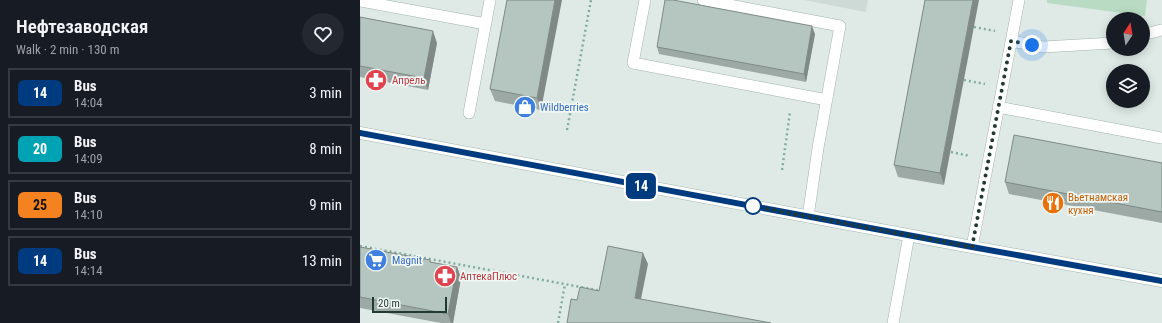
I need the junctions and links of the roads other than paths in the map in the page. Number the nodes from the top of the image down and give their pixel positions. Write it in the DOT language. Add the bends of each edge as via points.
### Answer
graph roads {
  1 [pos="490,0"];
  2 [pos="645,0"];
  3 [pos="703,0"];
  4 [pos="1018,0"];
  5 [pos="360,1"];
  6 [pos="486,24"];
  7 [pos="1161,30"];
  8 [pos="1150,33"];
  9 [pos="1011,41"];
  10 [pos="1106,43"];
  11 [pos="827,100"];
  12 [pos="998,107"];
  13 [pos="469,113"];
  14 [pos="360,134"];
  15 [pos="1162,138"];
  16 [pos="808,217"];
  17 [pos="909,235"];
  18 [pos="972,247"];
  19 [pos="1162,281"];
  20 [pos="893,323"];
  1 -- 6 [label="lane"];
  2 -- 11 [label="lane" via="633,63"];
  3 -- 11 [label="lane" via="840,26"];
  4 -- 9 [label="lane"];
  5 -- 6 [label="lane"];
  6 -- 13 [label="lane"];
  7 -- 8 [label="lane"];
  9 -- 10 [label="lane" via="1043,47"];
  9 -- 12 [label="lane"];
  11 -- 16 [label="lane"];
  12 -- 15 [label="lane"];
  12 -- 18 [label="lane"];
  14 -- 16 [label="main road"];
  16 -- 17 [label="main road"];
  17 -- 18 [label="main road"];
  17 -- 20 [label="lane"];
  18 -- 19 [label="main road"];
}
